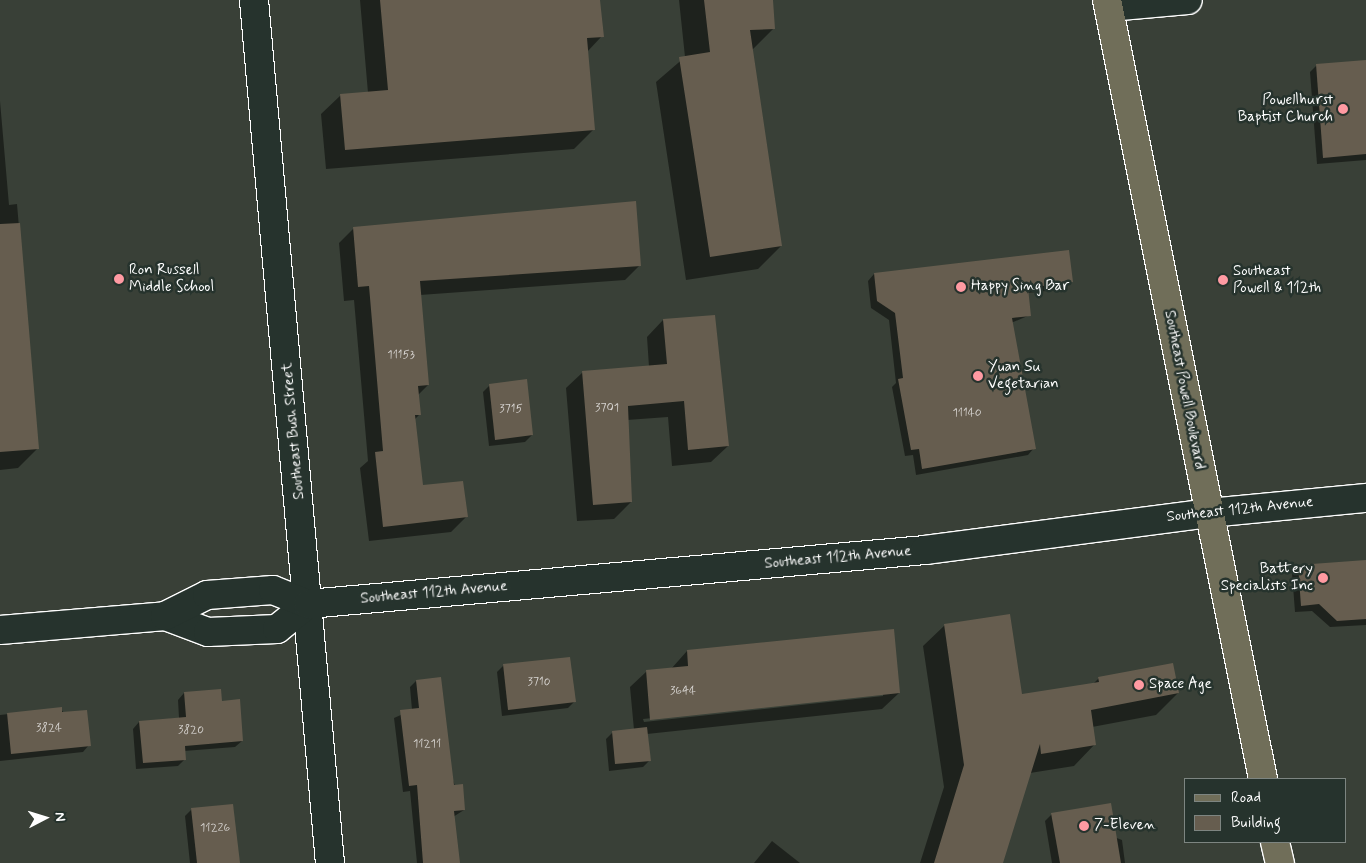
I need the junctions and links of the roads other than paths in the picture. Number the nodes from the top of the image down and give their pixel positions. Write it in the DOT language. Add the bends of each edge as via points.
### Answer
graph roads {
  1 [pos="254,0"];
  2 [pos="1188,0"];
  3 [pos="1108,3"];
  4 [pos="1366,498"];
  5 [pos="1209,513"];
  6 [pos="308,604"];
  7 [pos="165,616"];
  8 [pos="0,630"];
  9 [pos="1263,778"];
  10 [pos="1276,843"];
  11 [pos="330,863"];
  12 [pos="1280,863"];
  1 -- 6 [label="street, Southeast Bush Street"];
  2 -- 3 [label="street"];
  3 -- 5 [label="main road, Southeast Powell Boulevard"];
  4 -- 5 [label="street, Southeast 112th Avenue"];
  5 -- 6 [label="street, Southeast 112th Avenue" via="926,550"];
  5 -- 9 [label="main road, Southeast Powell Boulevard"];
  6 -- 7 [label="street, Southeast 112th Avenue" via="274,590 217,594"];
  6 -- 7 [label="street, Southeast 112th Avenue" via="277,629 208,632"];
  6 -- 11 [label="street, Southeast Bush Street"];
  7 -- 8 [label="street, Southeast 112th Avenue"];
  10 -- 12 [label="main road"];
}
